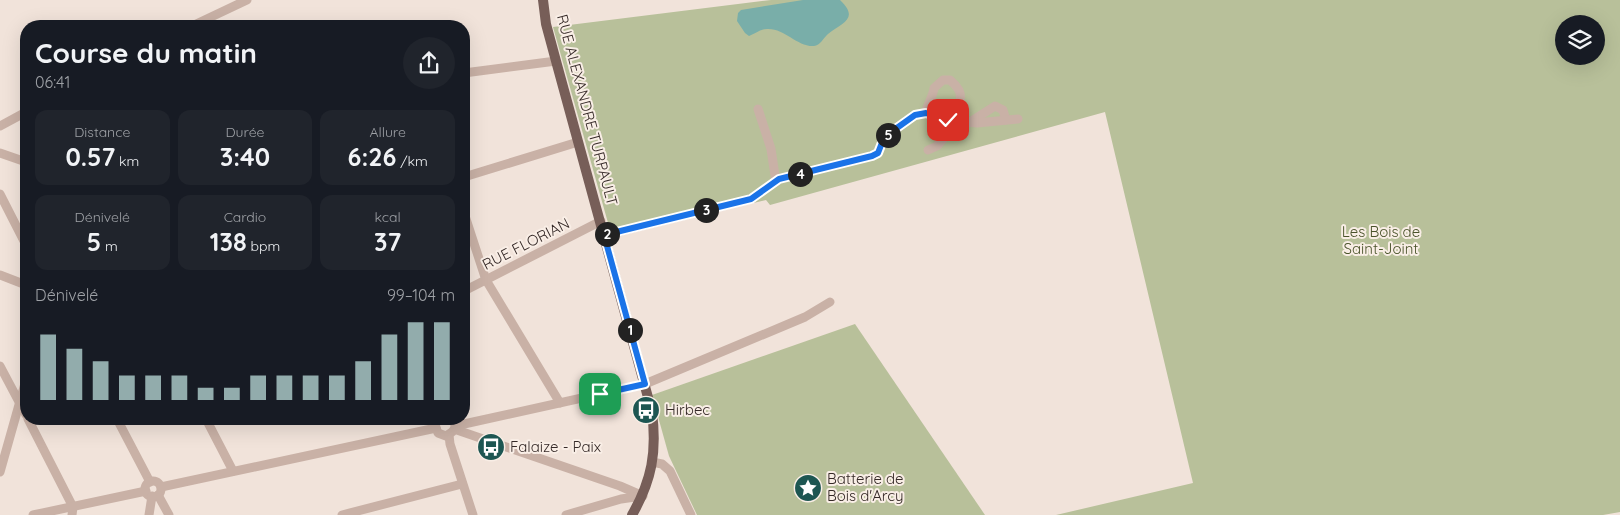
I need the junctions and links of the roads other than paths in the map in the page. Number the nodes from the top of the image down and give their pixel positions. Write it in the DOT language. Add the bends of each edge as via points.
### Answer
graph roads {
  1 [pos="247,0"];
  2 [pos="543,0"];
  3 [pos="205,20"];
  4 [pos="556,61"];
  5 [pos="470,72"];
  6 [pos="758,108"];
  7 [pos="20,115"];
  8 [pos="931,115"];
  9 [pos="1018,119"];
  10 [pos="948,120"];
  11 [pos="1006,120"];
  12 [pos="970,122"];
  13 [pos="0,126"];
  14 [pos="578,142"];
  15 [pos="928,150"];
  16 [pos="0,153"];
  17 [pos="20,160"];
  18 [pos="470,175"];
  19 [pos="776,182"];
  20 [pos="0,194"];
  21 [pos="601,221"];
  22 [pos="470,231"];
  23 [pos="20,233"];
  24 [pos="604,235"];
  25 [pos="0,275"];
  26 [pos="486,280"];
  27 [pos="20,283"];
  28 [pos="470,288"];
  29 [pos="830,302"];
  30 [pos="0,366"];
  31 [pos="645,384"];
  32 [pos="20,403"];
  33 [pos="560,403"];
  34 [pos="470,423"];
  35 [pos="31,425"];
  36 [pos="120,425"];
  37 [pos="209,425"];
  38 [pos="428,425"];
  39 [pos="438,425"];
  40 [pos="452,426"];
  41 [pos="652,462"];
  42 [pos="233,471"];
  43 [pos="0,472"];
  44 [pos="462,484"];
  45 [pos="154,492"];
  46 [pos="643,496"];
  47 [pos="72,511"];
  48 [pos="632,514"];
  49 [pos="33,515"];
  50 [pos="149,515"];
  51 [pos="169,515"];
  52 [pos="342,515"];
  53 [pos="473,515"];
  54 [pos="566,515"];
  55 [pos="692,515"];
  1 -- 3 [label="street"];
  2 -- 4 [label="main road, RUE ALEXANDRE TURPAULT"];
  4 -- 5 [label="street"];
  4 -- 14 [label="main road, RUE ALEXANDRE TURPAULT"];
  6 -- 19 [label="street" via="771,150"];
  7 -- 13 [label="street"];
  8 -- 10 [label="street"];
  8 -- 10 [label="street" via="927,104 934,88 943,80 950,80 962,97"];
  8 -- 15 [label="street" via="940,122 944,138"];
  8 -- 19 [label="street" via="915,115 887,135 878,153 872,156"];
  9 -- 11 [label="street"];
  10 -- 12 [label="street"];
  11 -- 12 [label="street"];
  11 -- 12 [label="street" via="1003,110 995,106"];
  14 -- 18 [label="street"];
  14 -- 21 [label="main road, RUE ALEXANDRE TURPAULT"];
  16 -- 17 [label="street"];
  19 -- 24 [label="street" via="751,199"];
  20 -- 23 [label="street"];
  21 -- 24 [label="main road, RUE ALEXANDRE TURPAULT"];
  21 -- 26 [label="street, RUE FLORIAN"];
  22 -- 26 [label="street"];
  24 -- 31 [label="main road, RUE ALEXANDRE TURPAULT"];
  25 -- 27 [label="street"];
  26 -- 28 [label="street, RUE FLORIAN"];
  26 -- 33 [label="street"];
  29 -- 31 [label="street" via="805,317"];
  30 -- 32 [label="street"];
  31 -- 33 [label="street"];
  31 -- 41 [label="main road, RUE ALEXANDRE TURPAULT" via="654,430"];
  32 -- 43 [label="street"];
  33 -- 34 [label="street"];
  35 -- 47 [label="street"];
  36 -- 45 [label="street" via="150,482 157,482"];
  37 -- 42 [label="street"];
  38 -- 42 [label="street"];
  39 -- 40 [label="street" via="440,435"];
  40 -- 44 [label="street"];
  40 -- 46 [label="street"];
  41 -- 46 [label="main road, RUE ALEXANDRE TURPAULT"];
  41 -- 55 [label="street" via="662,464 670,471"];
  42 -- 45 [label="street"];
  44 -- 52 [label="street"];
  44 -- 53 [label="street"];
  45 -- 47 [label="street"];
  45 -- 50 [label="street"];
  45 -- 51 [label="street"];
  46 -- 48 [label="main road, RUE ALEXANDRE TURPAULT"];
  46 -- 54 [label="street"];
  47 -- 49 [label="street"];
}
